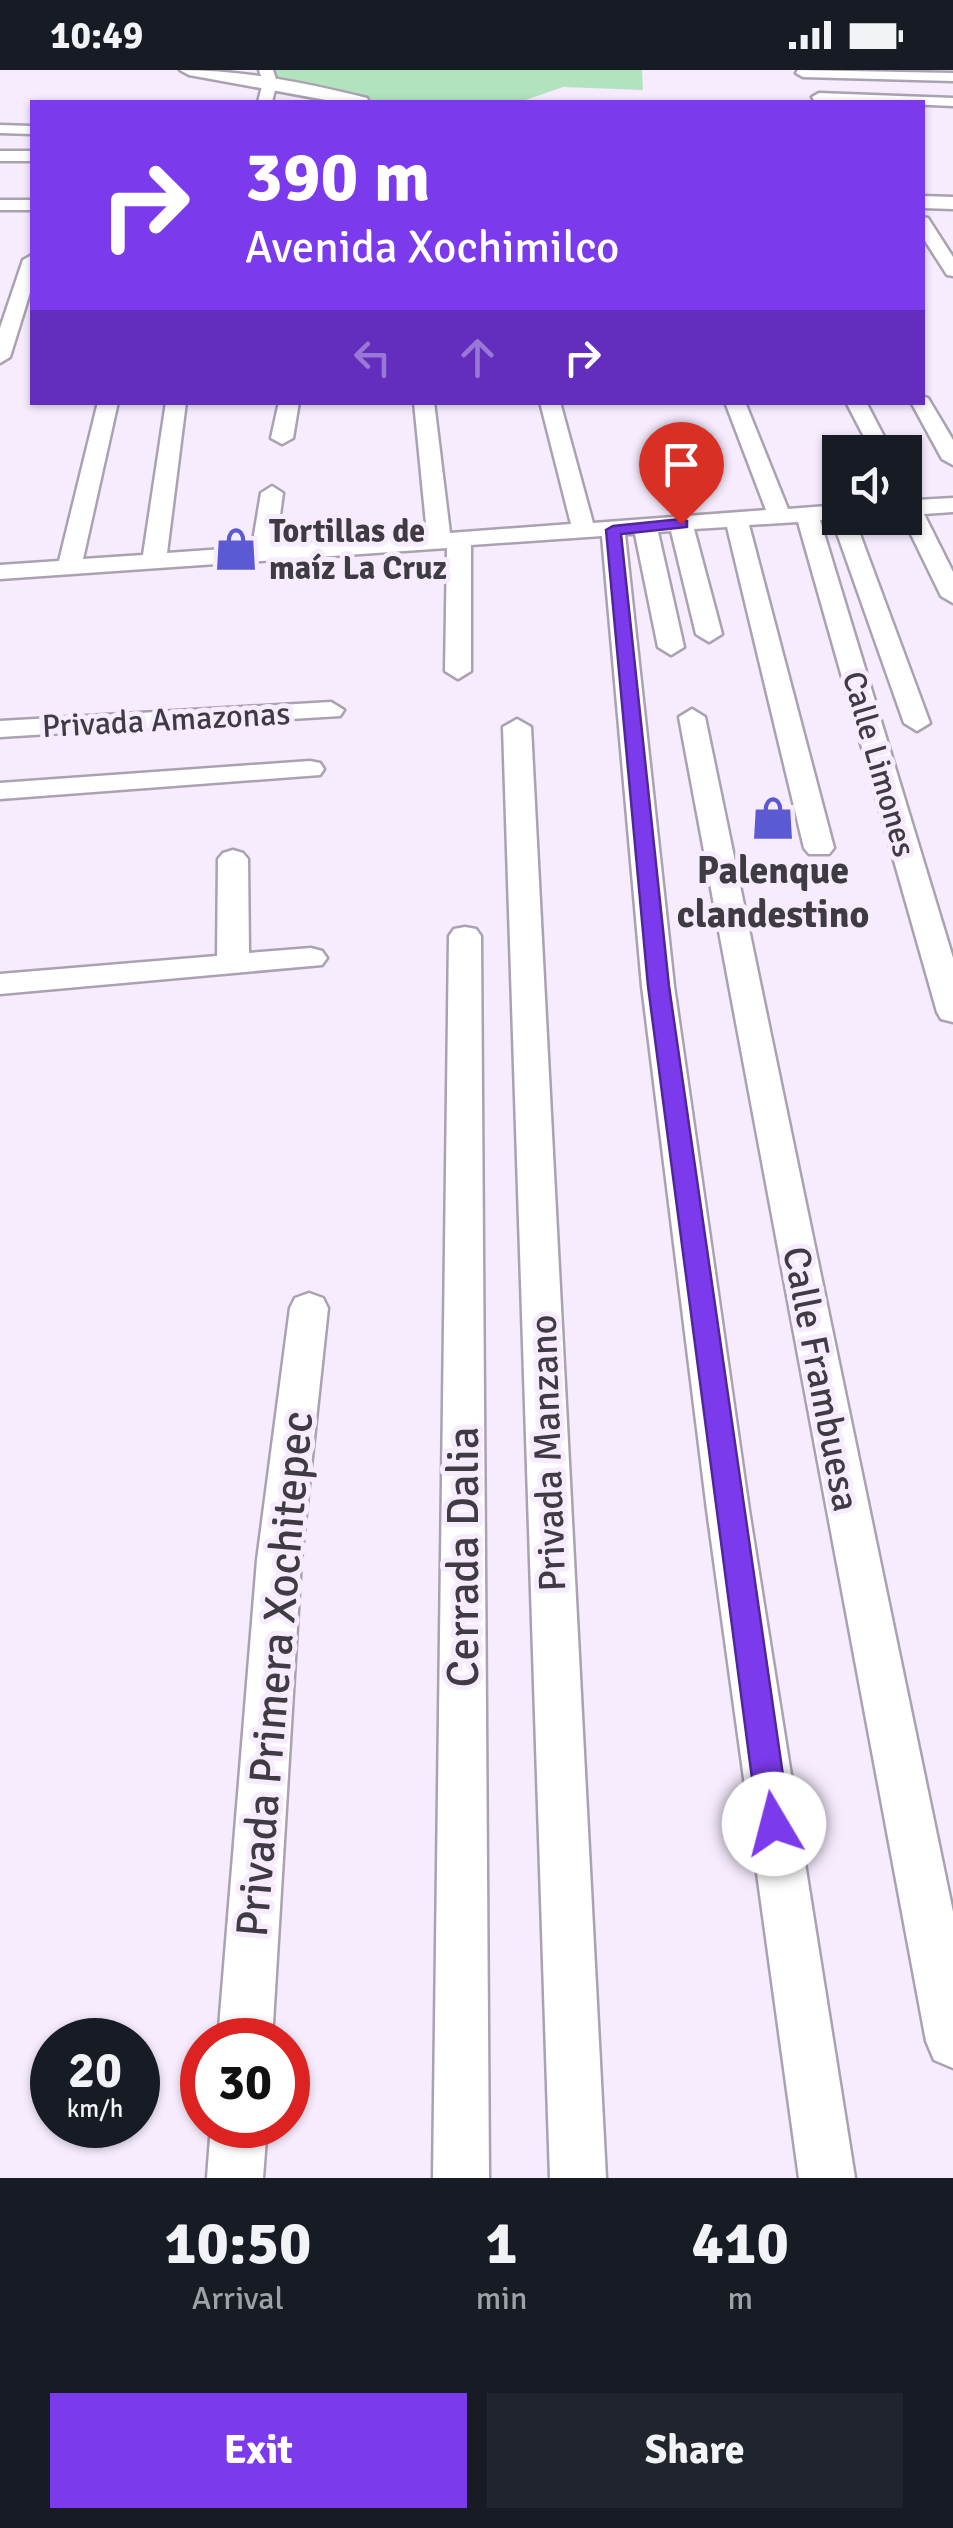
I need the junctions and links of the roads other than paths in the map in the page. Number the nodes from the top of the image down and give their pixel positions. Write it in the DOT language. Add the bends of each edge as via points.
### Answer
graph roads {
  1 [pos="189,70"];
  2 [pos="803,73"];
  3 [pos="268,76"];
  4 [pos="953,77"];
  5 [pos="804,97"];
  6 [pos="353,100"];
  7 [pos="844,100"];
  8 [pos="925,102"];
  9 [pos="953,102"];
  10 [pos="0,129"];
  11 [pos="30,130"];
  12 [pos="0,156"];
  13 [pos="30,156"];
  14 [pos="953,203"];
  15 [pos="925,204"];
  16 [pos="0,205"];
  17 [pos="30,205"];
  18 [pos="925,206"];
  19 [pos="30,266"];
  20 [pos="953,271"];
  21 [pos="0,358"];
  22 [pos="107,405"];
  23 [pos="176,405"];
  24 [pos="289,405"];
  25 [pos="425,405"];
  26 [pos="552,405"];
  27 [pos="738,405"];
  28 [pos="858,405"];
  29 [pos="923,405"];
  30 [pos="873,435"];
  31 [pos="282,438"];
  32 [pos="953,460"];
  33 [pos="272,493"];
  34 [pos="922,505"];
  35 [pos="953,505"];
  36 [pos="794,515"];
  37 [pos="822,515"];
  38 [pos="736,519"];
  39 [pos="681,524"];
  40 [pos="614,530"];
  41 [pos="849,535"];
  42 [pos="921,535"];
  43 [pos="450,542"];
  44 [pos="263,554"];
  45 [pos="154,561"];
  46 [pos="70,566"];
  47 [pos="0,572"];
  48 [pos="953,596"];
  49 [pos="709,634"];
  50 [pos="671,647"];
  51 [pos="458,671"];
  52 [pos="331,710"];
  53 [pos="692,717"];
  54 [pos="917,723"];
  55 [pos="517,728"];
  56 [pos="0,730"];
  57 [pos="310,769"];
  58 [pos="0,791"];
  59 [pos="819,848"];
  60 [pos="233,859"];
  61 [pos="465,936"];
  62 [pos="311,958"];
  63 [pos="234,963"];
  64 [pos="0,984"];
  65 [pos="953,1012"];
  66 [pos="309,1308"];
  67 [pos="247,2018"];
  68 [pos="953,2041"];
  69 [pos="237,2148"];
  70 [pos="235,2178"];
  71 [pos="461,2178"];
  72 [pos="578,2178"];
  73 [pos="827,2178"];
  1 -- 3 [label="street"];
  2 -- 4 [label="street"];
  3 -- 6 [label="street"];
  5 -- 7 [label="street"];
  8 -- 9 [label="street"];
  10 -- 11 [label="street"];
  12 -- 13 [label="street"];
  14 -- 15 [label="street"];
  16 -- 17 [label="street"];
  18 -- 20 [label="street"];
  19 -- 21 [label="street"];
  22 -- 46 [label="street"];
  23 -- 45 [label="street"];
  24 -- 31 [label="street"];
  25 -- 43 [label="street"];
  26 -- 40 [label="street"];
  27 -- 36 [label="street, Calle Limones"];
  28 -- 30 [label="street"];
  29 -- 32 [label="street"];
  33 -- 44 [label="street"];
  34 -- 35 [label="street"];
  36 -- 37 [label="street"];
  36 -- 38 [label="street"];
  36 -- 65 [label="street, Calle Limones"];
  38 -- 39 [label="street"];
  38 -- 59 [label="street"];
  39 -- 40 [label="street"];
  39 -- 49 [label="street"];
  40 -- 43 [label="street"];
  40 -- 50 [label="street"];
  40 -- 73 [label="street" via="661,1005"];
  41 -- 54 [label="street"];
  42 -- 48 [label="street"];
  43 -- 44 [label="street"];
  43 -- 51 [label="street"];
  44 -- 45 [label="street"];
  45 -- 46 [label="street"];
  46 -- 47 [label="street"];
  52 -- 56 [label="street, Privada Amazonas"];
  53 -- 68 [label="street, Calle Frambuesa"];
  55 -- 72 [label="street, Privada Manzano"];
  57 -- 58 [label="street"];
  60 -- 63 [label="street"];
  61 -- 71 [label="street, Cerrada Dalia"];
  62 -- 63 [label="street"];
  63 -- 64 [label="street"];
  66 -- 67 [label="street, Privada Primera Xochitepec" via="279,1560"];
  69 -- 70 [label="street"];
}
